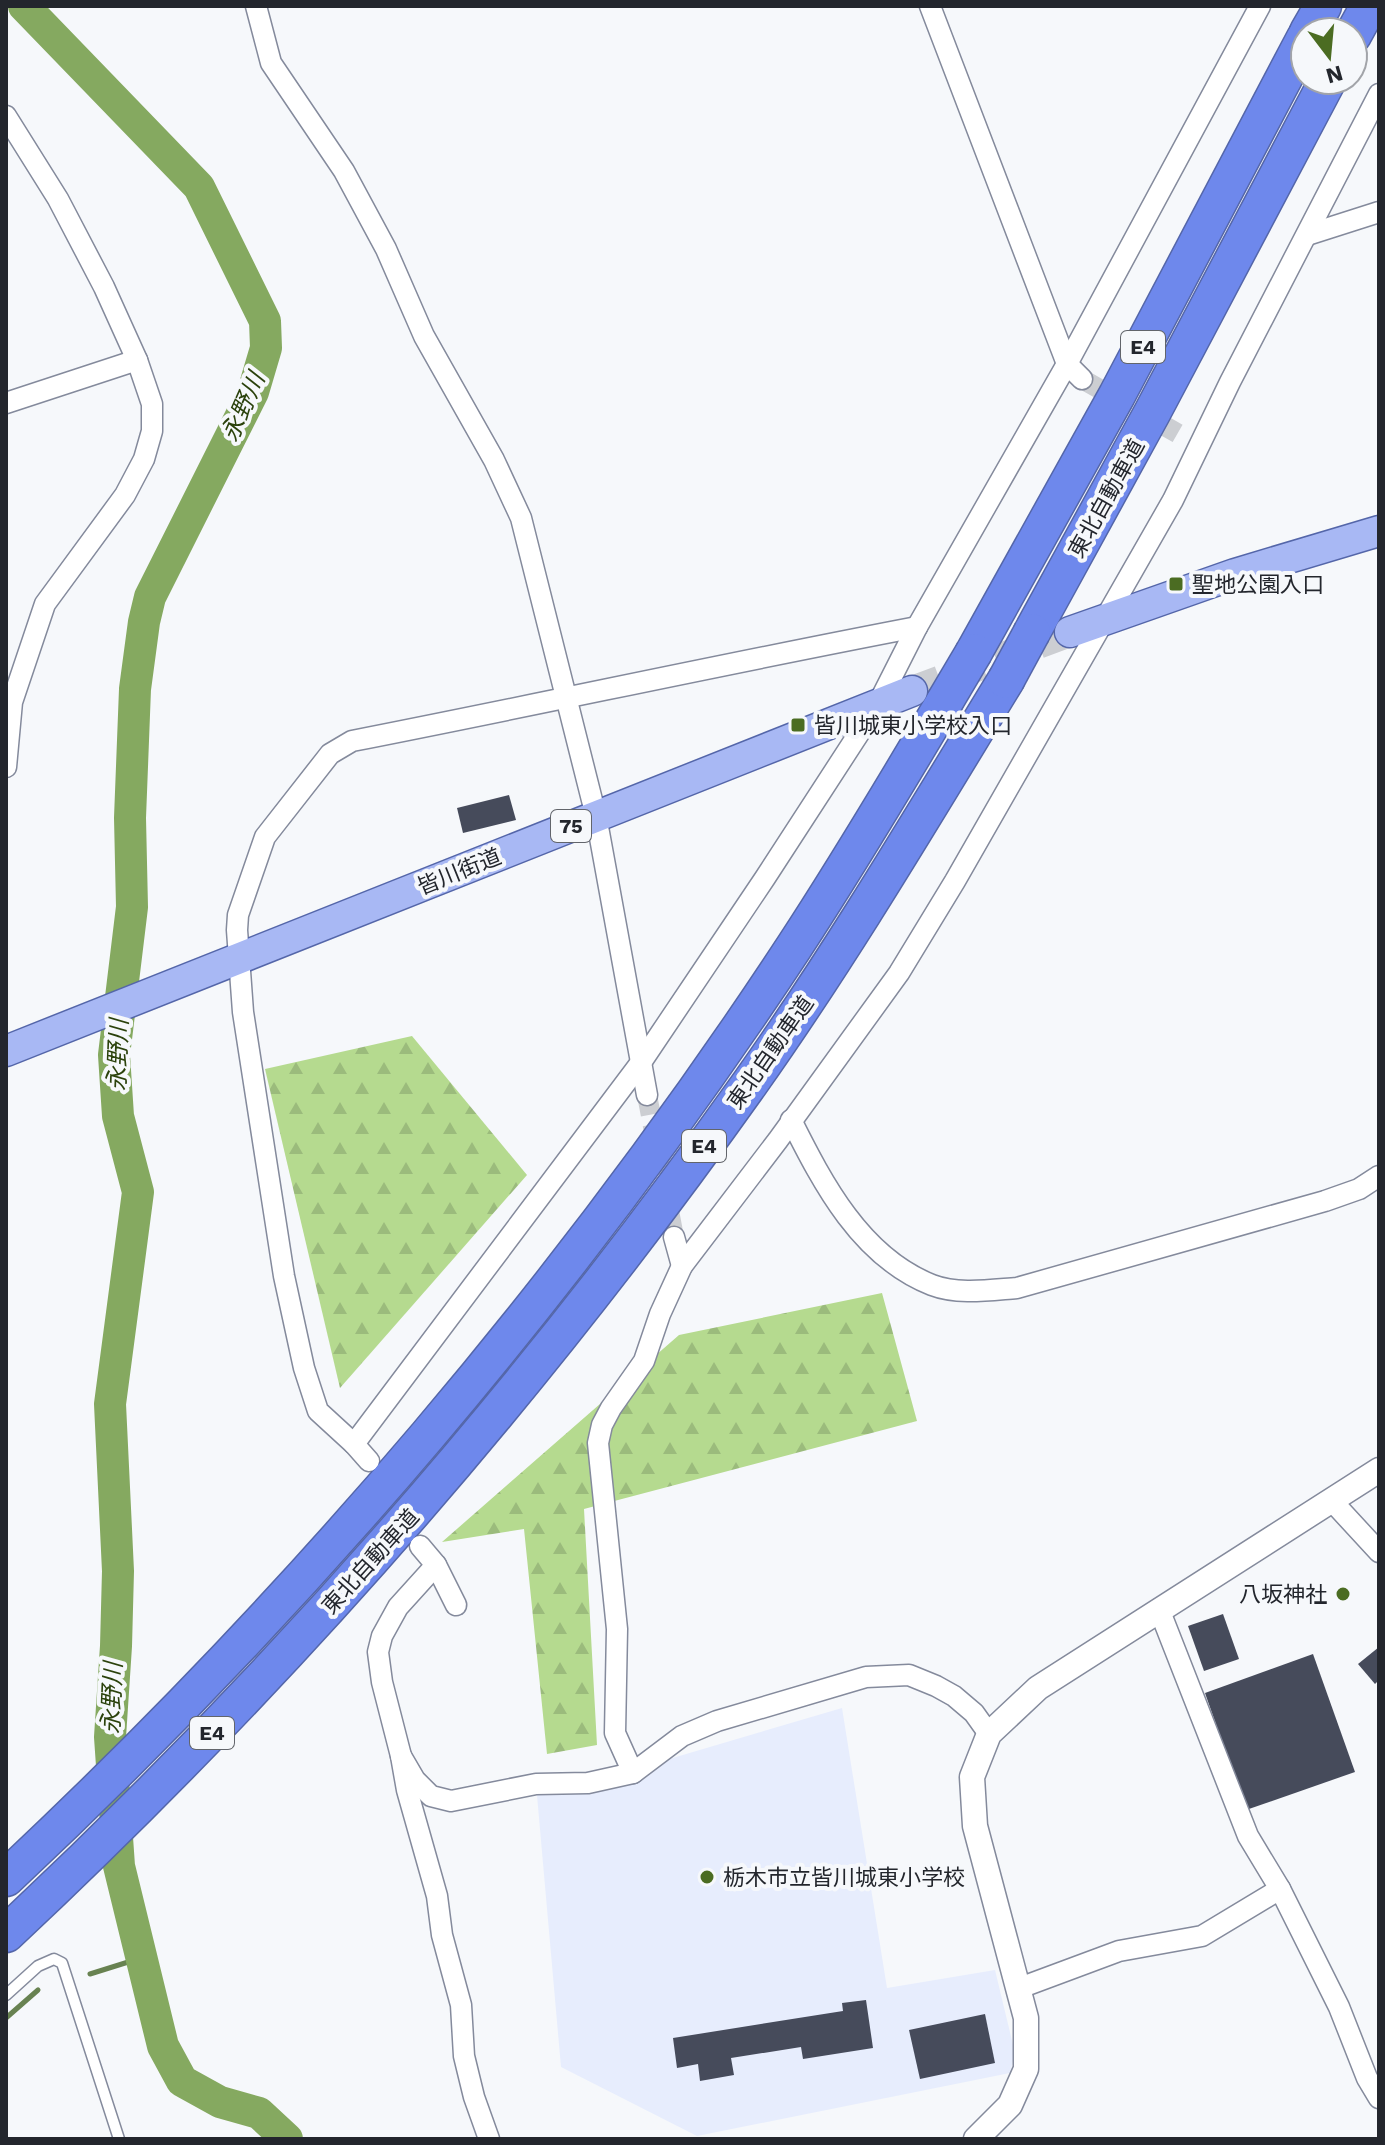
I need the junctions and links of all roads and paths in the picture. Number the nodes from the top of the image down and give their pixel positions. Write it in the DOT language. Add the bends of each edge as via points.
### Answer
graph roads {
  1 [pos="256,6"];
  2 [pos="930,6"];
  3 [pos="1260,6"];
  4 [pos="1289,68"];
  5 [pos="1379,94"];
  6 [pos="1320,96"];
  7 [pos="6,116"];
  8 [pos="1379,212"];
  9 [pos="1307,235"];
  10 [pos="137,360"];
  11 [pos="1067,364"];
  12 [pos="1082,379"];
  13 [pos="6,403"];
  14 [pos="1379,531"];
  15 [pos="1102,621"];
  16 [pos="917,627"];
  17 [pos="1070,632"];
  18 [pos="928,696"];
  19 [pos="567,699"];
  20 [pos="878,704"];
  21 [pos="6,767"];
  22 [pos="596,816"];
  23 [pos="235,960"];
  24 [pos="7,1050"];
  25 [pos="642,1061"];
  26 [pos="647,1095"];
  27 [pos="791,1120"];
  28 [pos="1379,1176"];
  29 [pos="674,1237"];
  30 [pos="682,1266"];
  31 [pos="354,1444"];
  32 [pos="369,1461"];
  33 [pos="1379,1470"];
  34 [pos="1332,1501"];
  35 [pos="420,1546"];
  36 [pos="1379,1552"];
  37 [pos="436,1565"];
  38 [pos="456,1605"];
  39 [pos="1159,1609"];
  40 [pos="989,1734"];
  41 [pos="401,1756"];
  42 [pos="633,1773"];
  43 [pos="6,1878"];
  44 [pos="1280,1889"];
  45 [pos="6,1934"];
  46 [pos="1017,1989"];
  47 [pos="6,1995"];
  48 [pos="1379,2098"];
  49 [pos="119,2139"];
  50 [pos="489,2139"];
  51 [pos="976,2139"];
  1 -- 19 [label="street" via="271,63 344,171 424,336 507,486 521,518"];
  2 -- 11 [label="street"];
  3 -- 11 [label="street"];
  4 -- 18 [label="highway, 東北自動車道 / E4, bridge" via="974,652"];
  5 -- 9 [label="street"];
  6 -- 45 [label="highway, 東北自動車道 / E4, bridge" via="1006,680 830,966 750,1082 519,1388 355,1579 172,1774"];
  7 -- 10 [label="street" via="58,199"];
  8 -- 9 [label="street"];
  9 -- 15 [label="street" via="1192,442 1173,500"];
  10 -- 13 [label="street"];
  10 -- 21 [label="street" via="152,404 144,459 125,495 45,604 12,702"];
  11 -- 12 [label="street"];
  11 -- 16 [label="street"];
  14 -- 15 [label="main road"];
  15 -- 17 [label="main road"];
  15 -- 27 [label="street" via="899,973"];
  16 -- 19 [label="street"];
  16 -- 20 [label="street"];
  18 -- 20 [label="main road, 皆川街道 / 75"];
  18 -- 43 [label="highway, 東北自動車道 / E4" via="832,887 715,1062 598,1222 344,1531 151,1739"];
  19 -- 22 [label="street"];
  19 -- 23 [label="street" via="352,741 330,754 265,837 238,915"];
  20 -- 22 [label="main road, 皆川街道 / 75"];
  20 -- 25 [label="street"];
  22 -- 23 [label="main road, 皆川街道 / 75"];
  22 -- 25 [label="street"];
  23 -- 24 [label="main road, 皆川街道 / 75"];
  23 -- 31 [label="street" via="284,1276 304,1368 318,1411"];
  25 -- 26 [label="street"];
  25 -- 31 [label="street"];
  27 -- 28 [label="street" via="851,1225 894,1263 933,1285 972,1292 1017,1288 1296,1210 1359,1189"];
  27 -- 30 [label="street"];
  29 -- 30 [label="street"];
  30 -- 42 [label="street" via="644,1361 611,1408 598,1443 617,1629 615,1733"];
  31 -- 32 [label="street"];
  33 -- 34 [label="street"];
  34 -- 36 [label="street"];
  34 -- 39 [label="street"];
  35 -- 37 [label="street"];
  37 -- 38 [label="street"];
  37 -- 41 [label="street" via="398,1607 378,1652"];
  39 -- 40 [label="street" via="1038,1688"];
  39 -- 44 [label="street" via="1248,1836"];
  40 -- 42 [label="street" via="974,1713 936,1686 909,1675 866,1677 717,1721 682,1736"];
  40 -- 46 [label="street" via="972,1777 975,1826"];
  41 -- 42 [label="street" via="431,1796 451,1801"];
  41 -- 50 [label="street" via="461,2005 464,2056"];
  44 -- 46 [label="street" via="1202,1936 1119,1951"];
  44 -- 48 [label="street"];
  46 -- 51 [label="street" via="1026,2018 1026,2069 1010,2105"];
  47 -- 49 [label="lane" via="38,1966 54,1959 62,1963"];
}
